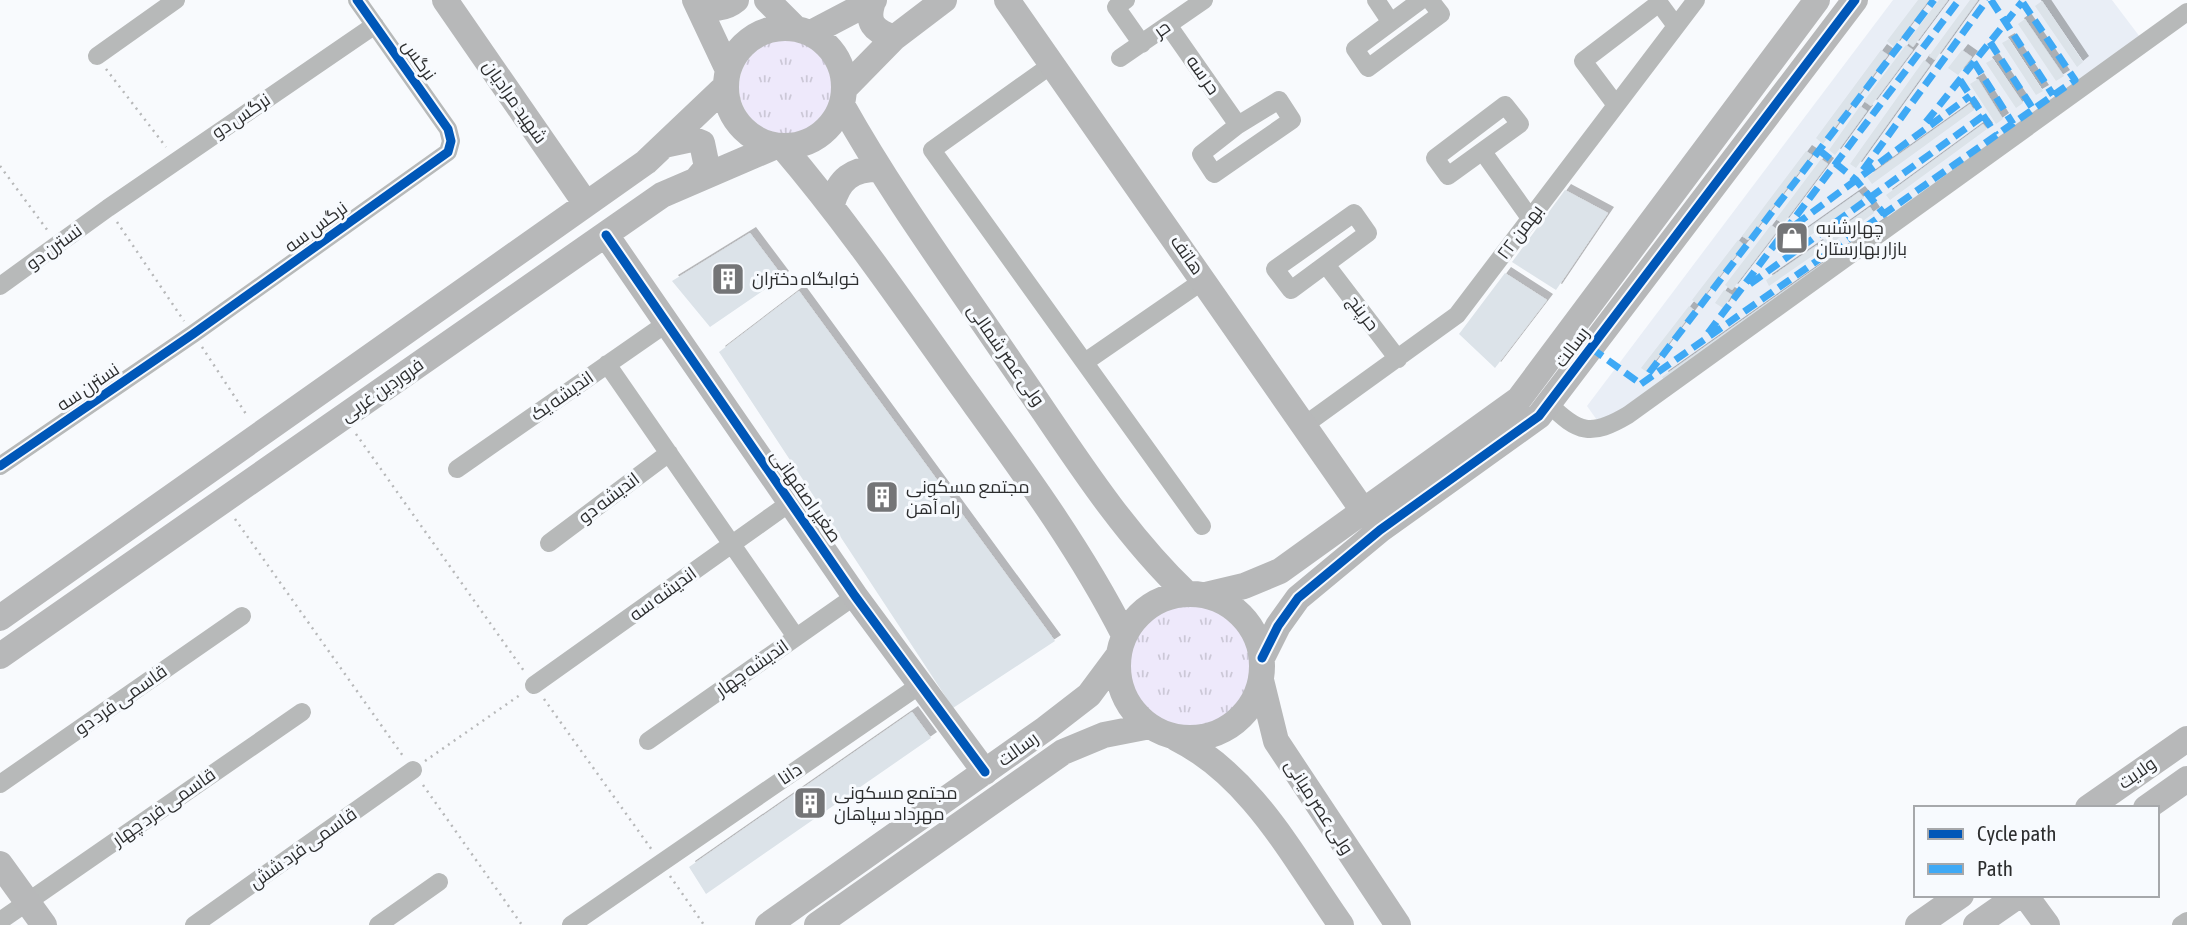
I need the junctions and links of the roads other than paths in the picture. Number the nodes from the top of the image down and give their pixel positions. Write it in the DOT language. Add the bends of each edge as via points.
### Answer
graph roads {
  1 [pos="176,0"];
  2 [pos="357,0"];
  3 [pos="444,0"];
  4 [pos="736,0"];
  5 [pos="767,0"];
  6 [pos="874,0"];
  7 [pos="944,0"];
  8 [pos="1007,0"];
  9 [pos="1126,0"];
  10 [pos="1376,0"];
  11 [pos="1421,0"];
  12 [pos="1430,0"];
  13 [pos="1696,0"];
  14 [pos="1817,0"];
  15 [pos="1855,0"];
  16 [pos="697,3"];
  17 [pos="1195,3"];
  18 [pos="2187,12"];
  19 [pos="1390,21"];
  20 [pos="374,25"];
  21 [pos="1168,25"];
  22 [pos="1676,26"];
  23 [pos="803,31"];
  24 [pos="894,38"];
  25 [pos="1142,44"];
  26 [pos="97,56"];
  27 [pos="1120,58"];
  28 [pos="1054,63"];
  29 [pos="727,78"];
  30 [pos="844,96"];
  31 [pos="1616,105"];
  32 [pos="1238,125"];
  33 [pos="451,141"];
  34 [pos="664,145"];
  35 [pos="779,146"];
  36 [pos="1483,152"];
  37 [pos="878,169"];
  38 [pos="697,178"];
  39 [pos="586,204"];
  40 [pos="832,204"];
  41 [pos="108,208"];
  42 [pos="1530,218"];
  43 [pos="606,235"];
  44 [pos="1327,266"];
  45 [pos="1204,280"];
  46 [pos="0,286"];
  47 [pos="667,323"];
  48 [pos="193,334"];
  49 [pos="1398,359"];
  50 [pos="1085,362"];
  51 [pos="607,364"];
  52 [pos="1549,404"];
  53 [pos="1306,424"];
  54 [pos="271,429"];
  55 [pos="669,453"];
  56 [pos="289,454"];
  57 [pos="0,466"];
  58 [pos="457,469"];
  59 [pos="791,502"];
  60 [pos="1364,512"];
  61 [pos="1202,526"];
  62 [pos="549,543"];
  63 [pos="732,544"];
  64 [pos="1196,594"];
  65 [pos="855,596"];
  66 [pos="242,616"];
  67 [pos="0,618"];
  68 [pos="796,637"];
  69 [pos="1121,645"];
  70 [pos="0,656"];
  71 [pos="1261,669"];
  72 [pos="534,685"];
  73 [pos="920,685"];
  74 [pos="302,712"];
  75 [pos="1159,730"];
  76 [pos="2187,739"];
  77 [pos="648,741"];
  78 [pos="413,770"];
  79 [pos="985,772"];
  80 [pos="2187,779"];
  81 [pos="0,784"];
  82 [pos="2091,806"];
  83 [pos="2149,806"];
  84 [pos="0,864"];
  85 [pos="439,882"];
  86 [pos="1958,897"];
  87 [pos="2016,897"];
  88 [pos="2027,897"];
  89 [pos="27,901"];
  90 [pos="0,921"];
  91 [pos="2187,921"];
  92 [pos="44,925"];
  93 [pos="194,925"];
  94 [pos="379,925"];
  95 [pos="571,925"];
  96 [pos="768,925"];
  97 [pos="817,925"];
  98 [pos="1341,925"];
  99 [pos="1398,925"];
  100 [pos="1918,925"];
  101 [pos="1976,925"];
  102 [pos="2048,925"];
  103 [pos="2181,925"];
  1 -- 26 [label="street"];
  2 -- 20 [label="street, نرگس"];
  3 -- 39 [label="main road, شهید مرادیان"];
  4 -- 16 [label="main road" via="715,8"];
  5 -- 23 [label="main road"];
  6 -- 23 [label="main road"];
  6 -- 24 [label="main road" via="868,16 871,24"];
  7 -- 24 [label="main road"];
  8 -- 28 [label="main road, هاتف"];
  9 -- 25 [label="street" via="1116,7"];
  10 -- 19 [label="street"];
  11 -- 19 [label="street"];
  12 -- 19 [label="street" via="1441,14 1368,68 1354,48"];
  13 -- 22 [label="street, ۲۲ بهمن"];
  14 -- 60 [label="main road, رسالت" via="1520,399"];
  15 -- 52 [label="main road, رسالت"];
  16 -- 29 [label="main road"];
  17 -- 21 [label="street, حر"];
  18 -- 52 [label="street" via="1628,415 1587,431 1569,424"];
  20 -- 33 [label="street, نرگس" via="448,129"];
  20 -- 41 [label="street, نرگس دو"];
  21 -- 25 [label="street, حر"];
  21 -- 32 [label="street, حر سه"];
  22 -- 31 [label="street, ۲۲ بهمن"];
  22 -- 31 [label="street" via="1659,3 1583,61"];
  23 -- 29 [label="main road" via="778,28 762,33 741,48"];
  23 -- 30 [label="main road" via="836,56"];
  24 -- 30 [label="main road"];
  25 -- 27 [label="street, حر"];
  28 -- 45 [label="main road, هاتف"];
  28 -- 50 [label="street" via="932,150"];
  29 -- 34 [label="main road, فروردین غربی"];
  29 -- 35 [label="main road" via="734,119 752,136"];
  30 -- 35 [label="main road" via="835,120 823,133 809,142"];
  30 -- 37 [label="main road, ولی عصر شمالی"];
  31 -- 42 [label="street, ۲۲ بهمن"];
  32 -- 32 [label="street" via="1279,100 1292,120 1214,174 1201,154"];
  33 -- 48 [label="street, نرگس سه" via="448,152"];
  34 -- 38 [label="main road" via="692,139 702,144 707,167"];
  34 -- 39 [label="main road, فروردین غربی"];
  35 -- 38 [label="main road, فروردین غربی"];
  35 -- 40 [label="main road"];
  36 -- 36 [label="street" via="1520,124 1505,105 1435,158 1448,176"];
  36 -- 42 [label="street"];
  37 -- 40 [label="main road" via="862,169 847,176 836,188"];
  37 -- 64 [label="main road, ولی عصر شمالی" via="1141,546"];
  38 -- 43 [label="main road, فروردین غربی" via="662,195"];
  39 -- 54 [label="main road, فروردین غربی"];
  40 -- 69 [label="main road" via="989,423 1103,594"];
  41 -- 46 [label="street, نسترن دو"];
  42 -- 49 [label="street, ۲۲ بهمن" via="1457,315"];
  43 -- 47 [label="main road, صغیر اصفهانی"];
  43 -- 56 [label="main road, فروردین غربی"];
  44 -- 44 [label="street" via="1368,233 1354,213 1275,269 1291,290"];
  44 -- 49 [label="street, حر پنج"];
  45 -- 50 [label="street"];
  45 -- 53 [label="main road, هاتف"];
  47 -- 51 [label="street, اندیشه یک"];
  47 -- 59 [label="main road, صغیر اصفهانی"];
  48 -- 57 [label="street, نسترن سه"];
  49 -- 53 [label="street, ۲۲ بهمن"];
  50 -- 61 [label="street"];
  51 -- 55 [label="street"];
  51 -- 58 [label="street, اندیشه یک"];
  52 -- 71 [label="main road, رسالت" via="1539,416 1380,530 1298,598 1278,626"];
  53 -- 60 [label="main road, هاتف"];
  54 -- 56 [label="main road"];
  54 -- 67 [label="main road, فروردین غربی"];
  55 -- 62 [label="street, اندیشه دو"];
  55 -- 63 [label="street"];
  56 -- 70 [label="main road, فروردین غربی"];
  59 -- 63 [label="street, اندیشه سه"];
  59 -- 65 [label="main road, صغیر اصفهانی"];
  60 -- 64 [label="main road, رسالت" via="1280,571 1244,586"];
  63 -- 68 [label="street"];
  63 -- 72 [label="street, اندیشه سه"];
  64 -- 69 [label="main road" via="1161,600 1139,614"];
  64 -- 71 [label="main road" via="1227,604 1244,618 1256,636"];
  65 -- 68 [label="street, اندیشه چهار"];
  65 -- 73 [label="main road, صغیر اصفهانی"];
  66 -- 81 [label="street, قاسمی فرد دو"];
  68 -- 77 [label="street, اندیشه چهار"];
  69 -- 75 [label="main road" via="1118,676 1124,695 1135,712"];
  69 -- 79 [label="main road, رسالت" via="1089,695"];
  71 -- 75 [label="main road" via="1252,702 1236,721 1215,733 1192,738"];
  71 -- 99 [label="main road, ولی عصر میانی" via="1276,741"];
  73 -- 79 [label="main road, صغیر اصفهانی"];
  73 -- 95 [label="street, دانا"];
  74 -- 89 [label="street, قاسمی فرد چهار"];
  75 -- 97 [label="main road, رسالت" via="1104,735 1063,752"];
  75 -- 98 [label="main road" via="1204,753 1245,789"];
  76 -- 82 [label="main road, ولایت"];
  78 -- 93 [label="street, قاسمی فرد شش"];
  79 -- 96 [label="main road, رسالت"];
  80 -- 83 [label="main road, ولایت"];
  84 -- 89 [label="main road"];
  85 -- 94 [label="street"];
  86 -- 100 [label="main road"];
  87 -- 101 [label="main road"];
  88 -- 102 [label="main road"];
  89 -- 90 [label="street, قاسمی فرد چهار"];
  89 -- 92 [label="main road"];
  91 -- 103 [label="street"];
}
